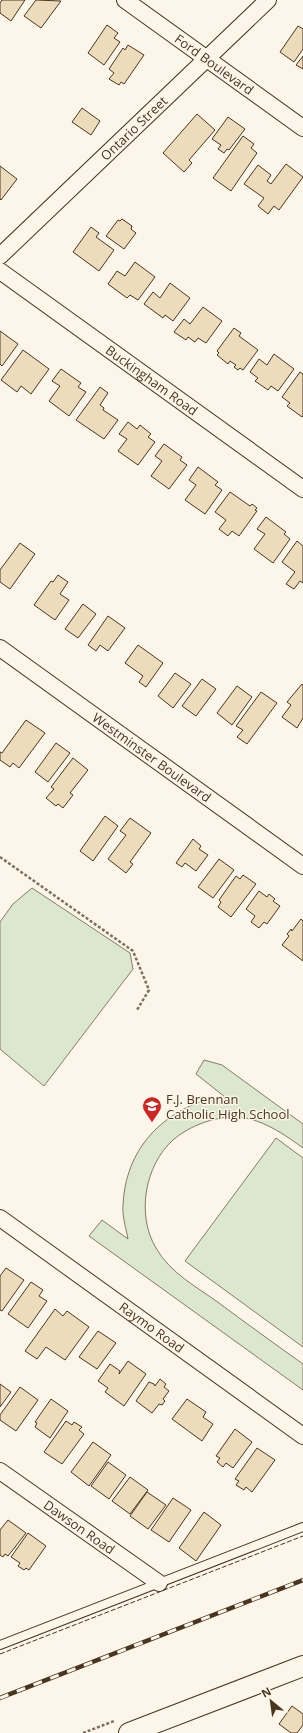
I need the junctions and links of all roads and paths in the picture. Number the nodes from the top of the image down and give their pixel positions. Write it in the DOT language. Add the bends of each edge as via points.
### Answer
graph roads {
  1 [pos="125,0"];
  2 [pos="268,0"];
  3 [pos="206,59"];
  4 [pos="303,128"];
  5 [pos="0,256"];
  6 [pos="0,270"];
  7 [pos="303,489"];
  8 [pos="0,648"];
  9 [pos="0,857"];
  10 [pos="303,866"];
  11 [pos="137,1010"];
  12 [pos="0,1218"];
  13 [pos="303,1436"];
  14 [pos="0,1471"];
  15 [pos="303,1527"];
  16 [pos="159,1584"];
  17 [pos="0,1645"];
  18 [pos="303,1666"];
  19 [pos="129,1733"];
  1 -- 3 [label="street, Ford Boulevard"];
  2 -- 3 [label="street, Ontario Street"];
  3 -- 4 [label="street, Ford Boulevard"];
  3 -- 5 [label="street, Ontario Street"];
  6 -- 7 [label="street, Buckingham Road"];
  8 -- 10 [label="street, Westminster Boulevard"];
  9 -- 11 [label="path" via="133,952 149,990"];
  12 -- 13 [label="street, Raymo Road"];
  14 -- 16 [label="street, Dawson Road"];
  15 -- 16 [label="lane"];
  16 -- 17 [label="lane"];
  18 -- 19 [label="street"];
}
